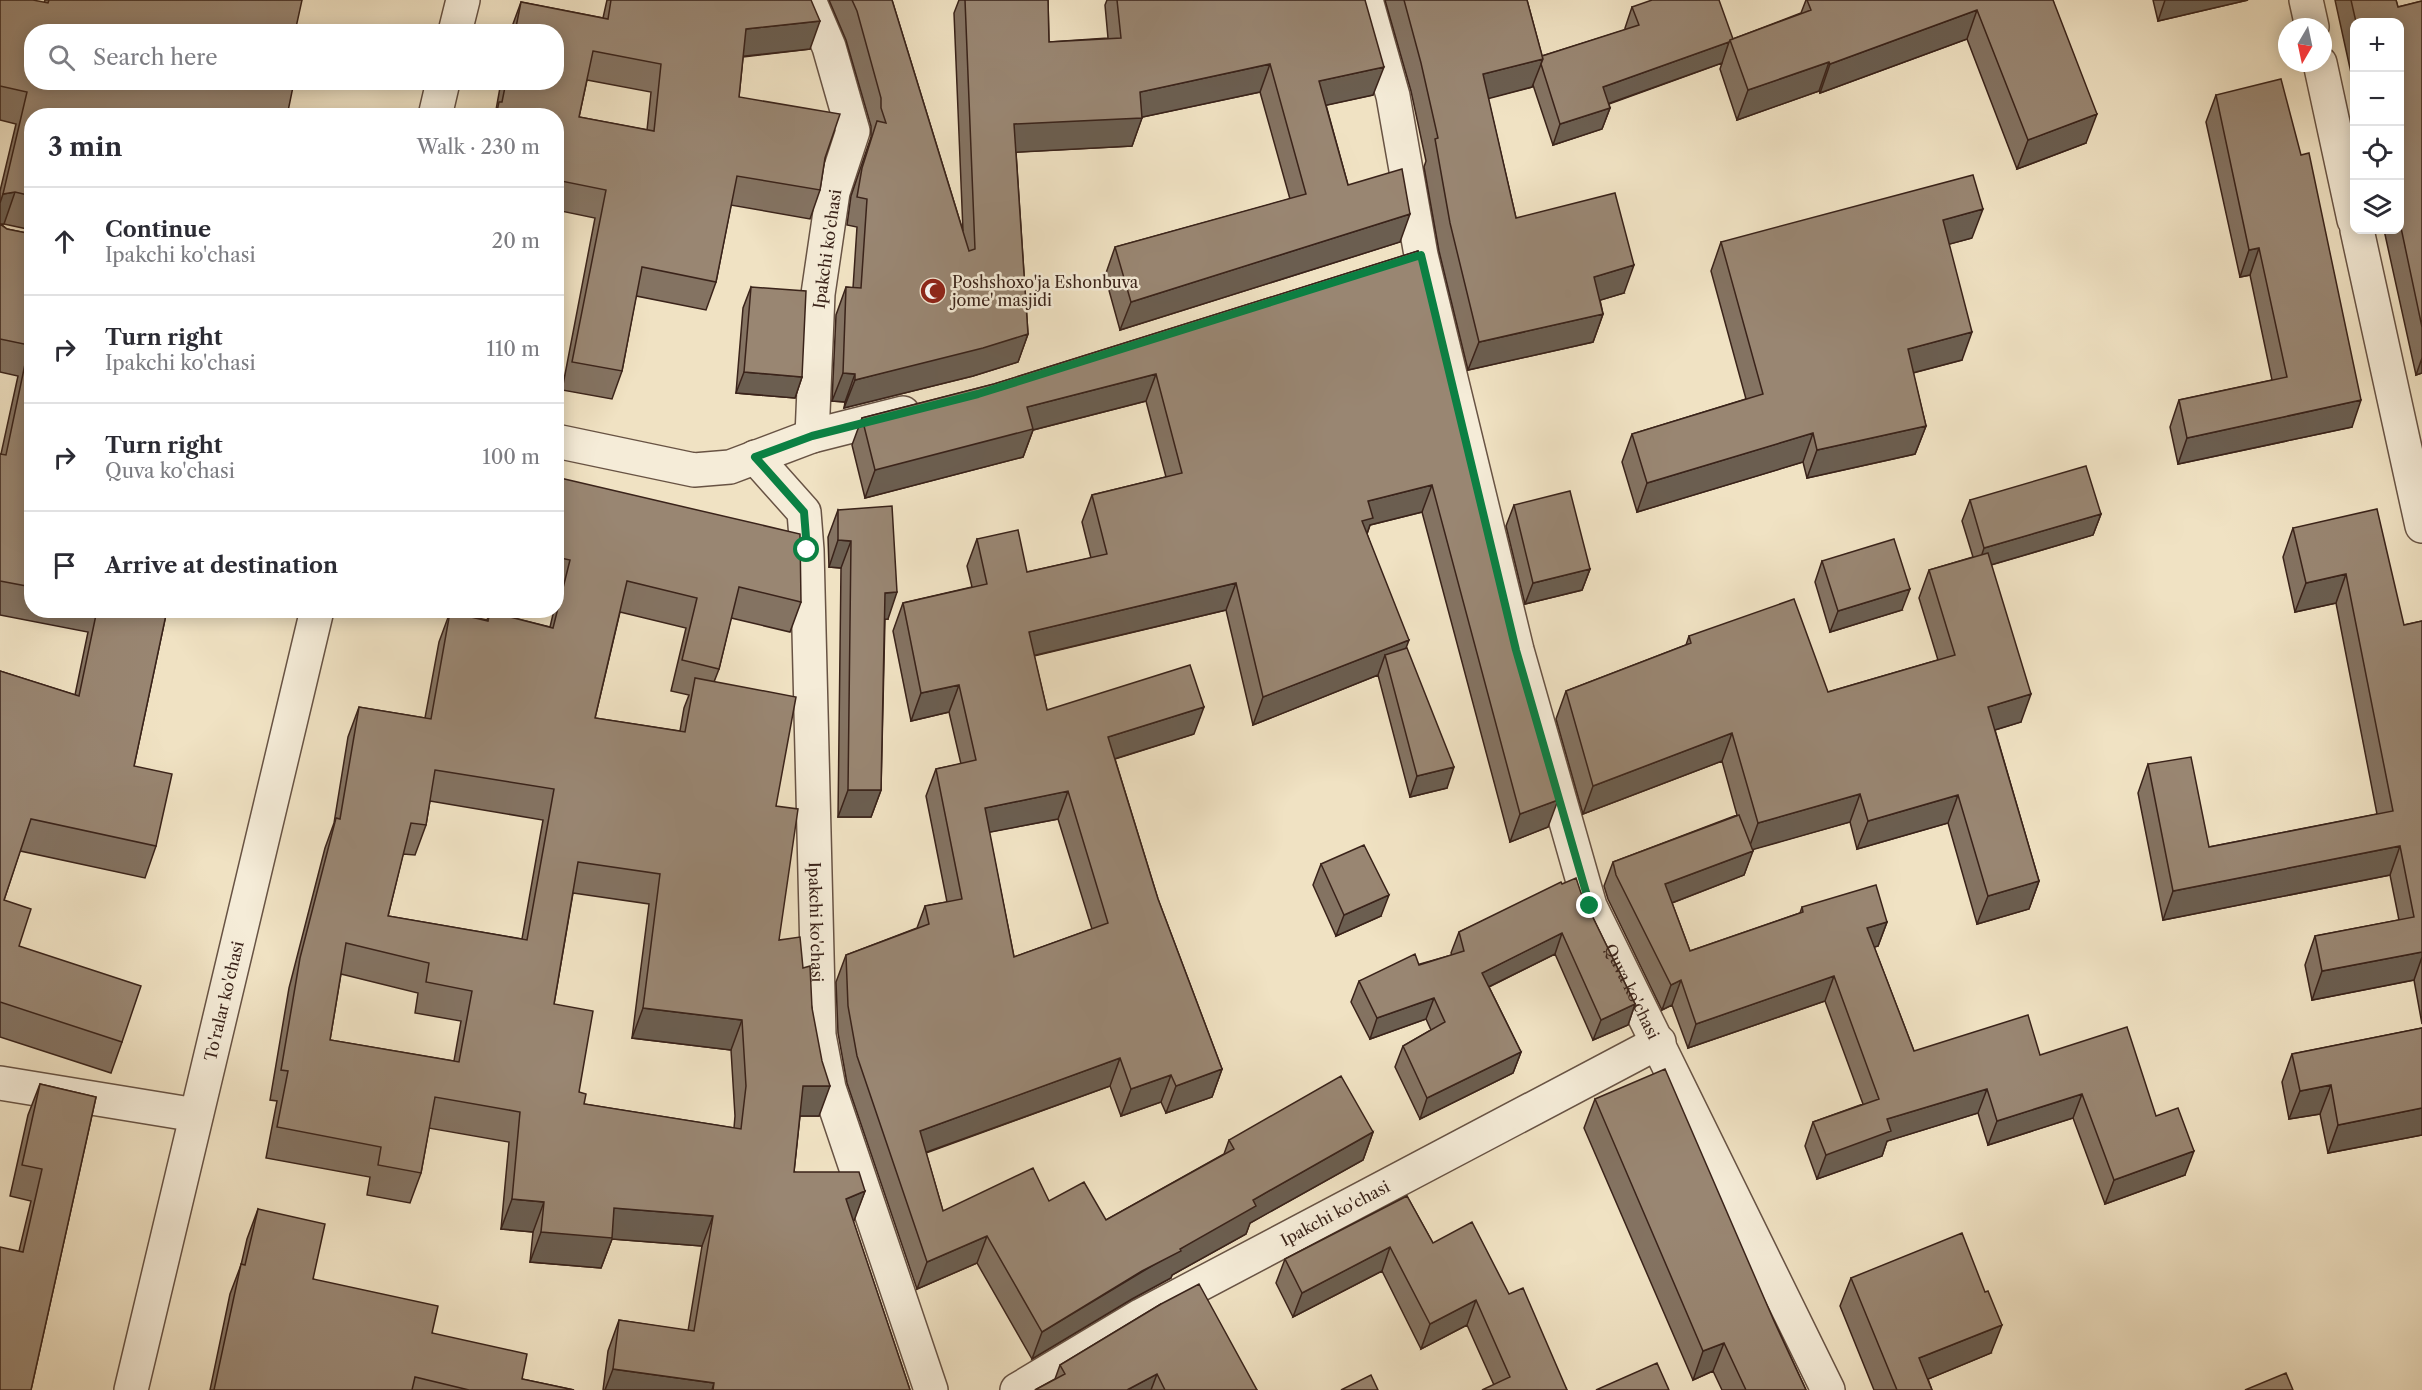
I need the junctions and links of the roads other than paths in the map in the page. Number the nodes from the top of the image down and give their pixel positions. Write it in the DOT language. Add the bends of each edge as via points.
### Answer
graph roads {
  1 [pos="463,0"];
  2 [pos="809,0"];
  3 [pos="1366,0"];
  4 [pos="2306,0"];
  5 [pos="2310,18"];
  6 [pos="457,24"];
  7 [pos="2322,72"];
  8 [pos="441,90"];
  9 [pos="437,108"];
  10 [pos="2350,198"];
  11 [pos="2358,234"];
  12 [pos="934,405"];
  13 [pos="812,436"];
  14 [pos="564,443"];
  15 [pos="755,457"];
  16 [pos="2422,526"];
  17 [pos="315,618"];
  18 [pos="1659,1042"];
  19 [pos="0,1083"];
  20 [pos="196,1115"];
  21 [pos="131,1390"];
  22 [pos="931,1390"];
  23 [pos="1017,1390"];
  24 [pos="1828,1390"];
  1 -- 6 [label="street"];
  2 -- 13 [label="street, Ipakchi ko'chasi" via="829,46 853,131 833,192 818,294"];
  3 -- 18 [label="street, Quva ko'chasi" via="1393,96 1409,258 1516,650 1590,906"];
  4 -- 5 [label="street"];
  7 -- 10 [label="street"];
  8 -- 9 [label="street"];
  11 -- 16 [label="street"];
  12 -- 13 [label="street"];
  13 -- 15 [label="street"];
  14 -- 15 [label="street" via="694,470 730,466"];
  15 -- 22 [label="street, Ipakchi ko'chasi" via="804,512 819,1035 829,1088"];
  17 -- 20 [label="street, To'ralar ko'chasi"];
  18 -- 23 [label="street, Ipakchi ko'chasi" via="1142,1315"];
  18 -- 24 [label="street, Quva ko'chasi"];
  19 -- 20 [label="street"];
  20 -- 21 [label="street, To'ralar ko'chasi"];
}
